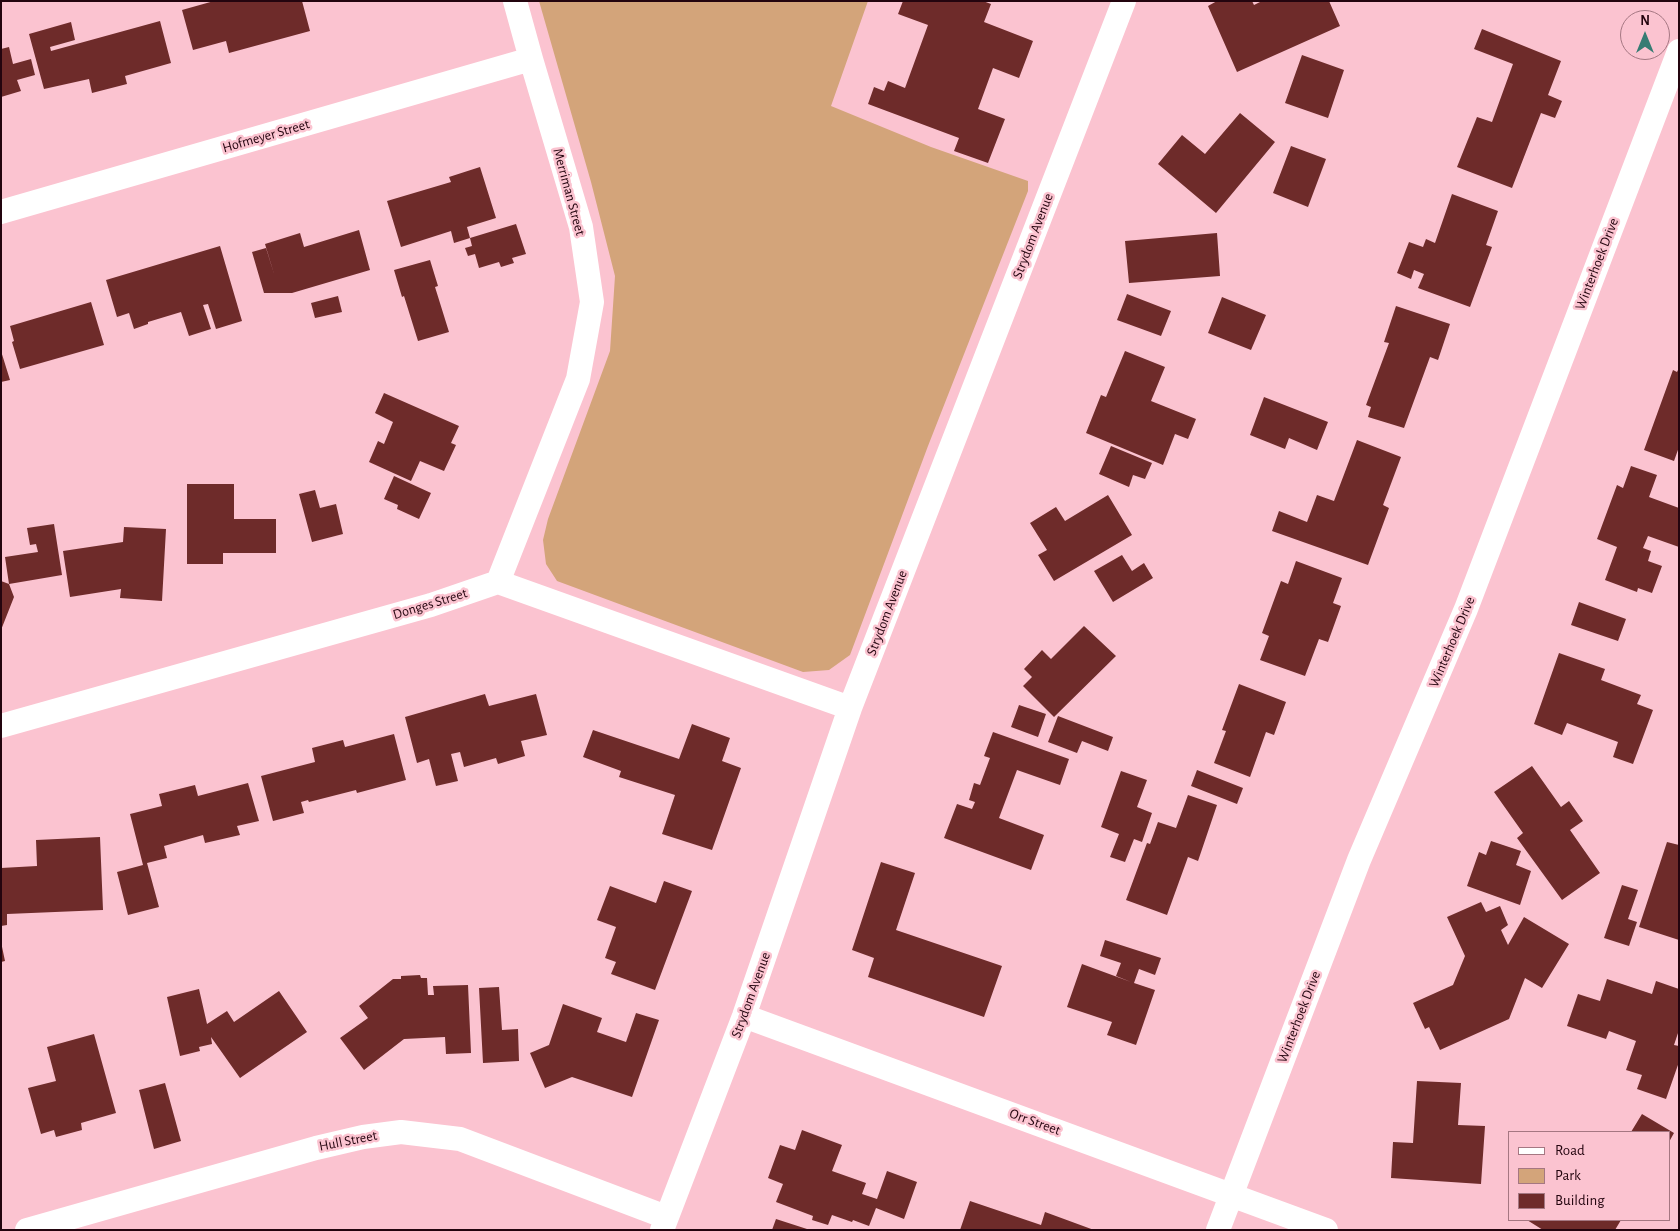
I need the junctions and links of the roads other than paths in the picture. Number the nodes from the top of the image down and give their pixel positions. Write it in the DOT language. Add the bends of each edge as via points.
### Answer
graph roads {
  1 [pos="515,1"];
  2 [pos="1124,1"];
  3 [pos="1679,51"];
  4 [pos="531,59"];
  5 [pos="1,212"];
  6 [pos="498,582"];
  7 [pos="850,708"];
  8 [pos="1,726"];
  9 [pos="744,1016"];
  10 [pos="1230,1194"];
  11 [pos="664,1223"];
  12 [pos="27,1230"];
  13 [pos="1218,1230"];
  14 [pos="1326,1230"];
  1 -- 4 [label="street, Merriman Street"];
  2 -- 7 [label="street, Strydom Avenue"];
  3 -- 10 [label="street, Winterhoek Drive" via="1466,609 1359,860"];
  4 -- 5 [label="street, Hofmeyer Street"];
  4 -- 6 [label="street, Merriman Street" via="581,227 592,302 578,379"];
  6 -- 7 [label="street"];
  6 -- 8 [label="street, Donges Street" via="431,605"];
  7 -- 9 [label="street, Strydom Avenue"];
  9 -- 10 [label="street, Orr Street"];
  9 -- 11 [label="street, Strydom Avenue"];
  10 -- 13 [label="street, Winterhoek Drive"];
  10 -- 14 [label="street, Orr Street"];
  11 -- 12 [label="street, Hull Street" via="460,1139 401,1132 316,1148"];
}
